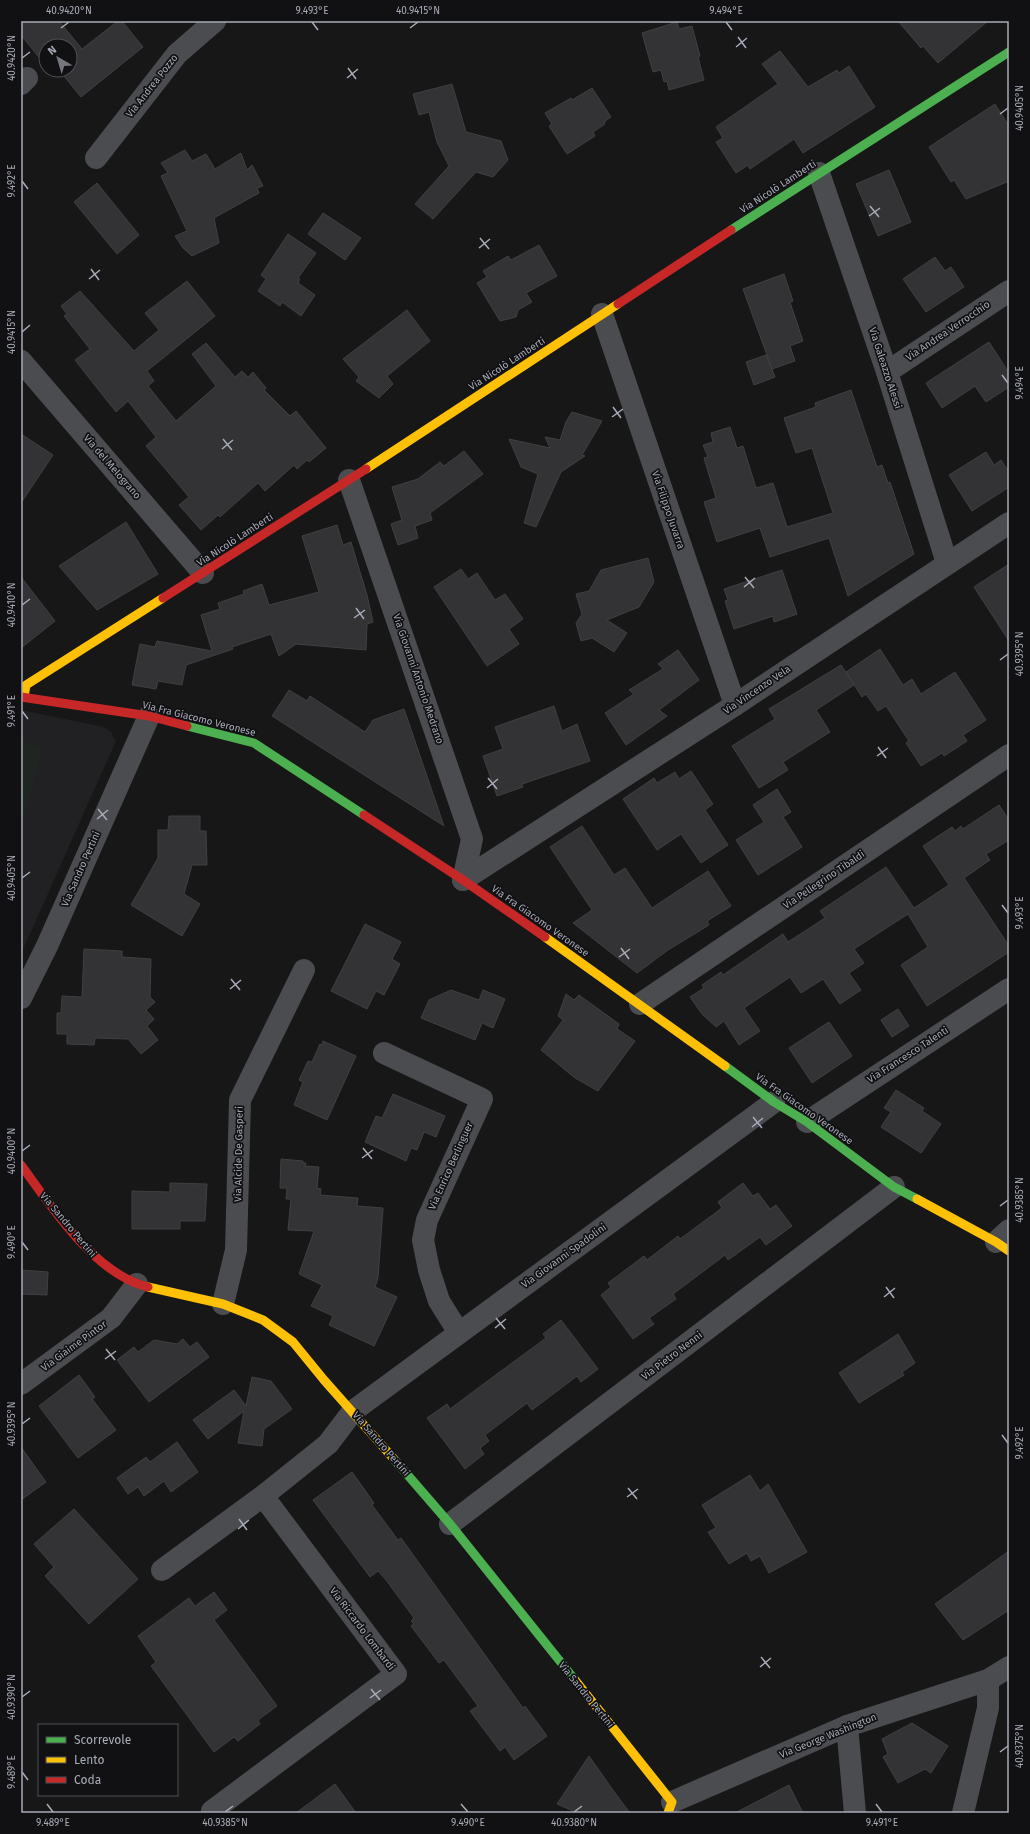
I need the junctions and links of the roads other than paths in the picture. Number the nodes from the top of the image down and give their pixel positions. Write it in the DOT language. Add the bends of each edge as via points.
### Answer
graph roads {
  1 [pos="215,21"];
  2 [pos="1009,52"];
  3 [pos="96,158"];
  4 [pos="819,173"];
  5 [pos="1009,290"];
  6 [pos="602,314"];
  7 [pos="21,361"];
  8 [pos="887,372"];
  9 [pos="349,480"];
  10 [pos="1009,523"];
  11 [pos="947,563"];
  12 [pos="203,573"];
  13 [pos="22,697"];
  14 [pos="734,705"];
  15 [pos="149,716"];
  16 [pos="1009,755"];
  17 [pos="472,840"];
  18 [pos="503,854"];
  19 [pos="463,880"];
  20 [pos="304,970"];
  21 [pos="1009,989"];
  22 [pos="21,998"];
  23 [pos="640,1004"];
  24 [pos="384,1053"];
  25 [pos="774,1102"];
  26 [pos="807,1122"];
  27 [pos="21,1165"];
  28 [pos="894,1187"];
  29 [pos="1005,1241"];
  30 [pos="136,1284"];
  31 [pos="223,1304"];
  32 [pos="459,1333"];
  33 [pos="21,1384"];
  34 [pos="353,1411"];
  35 [pos="263,1496"];
  36 [pos="450,1524"];
  37 [pos="162,1570"];
  38 [pos="1009,1667"];
  39 [pos="988,1680"];
  40 [pos="847,1726"];
  41 [pos="670,1807"];
  42 [pos="212,1811"];
  43 [pos="855,1813"];
  44 [pos="963,1813"];
  1 -- 3 [label="street, Via Andrea Pozzo" via="177,54"];
  2 -- 4 [label="street, Via Nicolò Lamberti"];
  4 -- 6 [label="street, Via Nicolò Lamberti"];
  4 -- 8 [label="street, Via Galeazzo Alessi"];
  5 -- 8 [label="street, Via Andrea Verrocchio"];
  6 -- 9 [label="street, Via Nicolò Lamberti"];
  6 -- 14 [label="street, Via Filippo Juvarra"];
  7 -- 12 [label="street, Via del Melograno"];
  8 -- 11 [label="street, Via Galeazzo Alessi"];
  9 -- 12 [label="street, Via Nicolò Lamberti"];
  9 -- 17 [label="street, Via Giovanni Antonio Medrano"];
  10 -- 11 [label="street, Via Vincenzo Vela"];
  11 -- 14 [label="street, Via Vincenzo Vela"];
  12 -- 13 [label="street, Via Nicolò Lamberti" via="26,685"];
  13 -- 15 [label="street, Via Fra Giacomo Veronese"];
  14 -- 18 [label="street, Via Vincenzo Vela"];
  15 -- 19 [label="street, Via Fra Giacomo Veronese" via="254,743"];
  15 -- 22 [label="street, Via Sandro Pertini" via="47,946"];
  16 -- 23 [label="street, Via Pellegrino Tibaldi"];
  17 -- 18 [label="street"];
  17 -- 19 [label="street"];
  18 -- 19 [label="street, Via Vincenzo Vela"];
  19 -- 23 [label="street, Via Fra Giacomo Veronese"];
  20 -- 31 [label="street, Via Alcide De Gasperi" via="240,1100 236,1250"];
  21 -- 26 [label="street, Via Francesco Talenti"];
  23 -- 25 [label="street, Via Fra Giacomo Veronese"];
  24 -- 32 [label="street, Via Enrico Berlinguer" via="482,1099 427,1220 423,1240 438,1301"];
  25 -- 26 [label="street, Via Fra Giacomo Veronese"];
  25 -- 32 [label="street, Via Giovanni Spadolini"];
  26 -- 28 [label="street, Via Fra Giacomo Veronese"];
  27 -- 30 [label="street, Via Sandro Pertini" via="61,1219 99,1261"];
  28 -- 29 [label="street, Via Fra Giacomo Veronese"];
  28 -- 36 [label="street, Via Pietro Nenni"];
  30 -- 31 [label="street, Via Sandro Pertini"];
  30 -- 33 [label="street, Via Giaime Pintor" via="111,1318"];
  31 -- 34 [label="street, Via Sandro Pertini" via="263,1320 293,1342"];
  32 -- 34 [label="street, Via Giovanni Spadolini"];
  34 -- 35 [label="street, Via Giovanni Spadolini" via="328,1444"];
  34 -- 36 [label="street, Via Sandro Pertini"];
  35 -- 37 [label="street, Via Giovanni Spadolini"];
  35 -- 42 [label="street, Via Riccardo Lombardi" via="396,1674"];
  36 -- 41 [label="street, Via Sandro Pertini"];
  38 -- 39 [label="street, Via George Washington"];
  39 -- 40 [label="street, Via George Washington"];
  39 -- 44 [label="street" via="988,1708"];
  40 -- 41 [label="street, Via George Washington"];
  40 -- 43 [label="street"];
}
